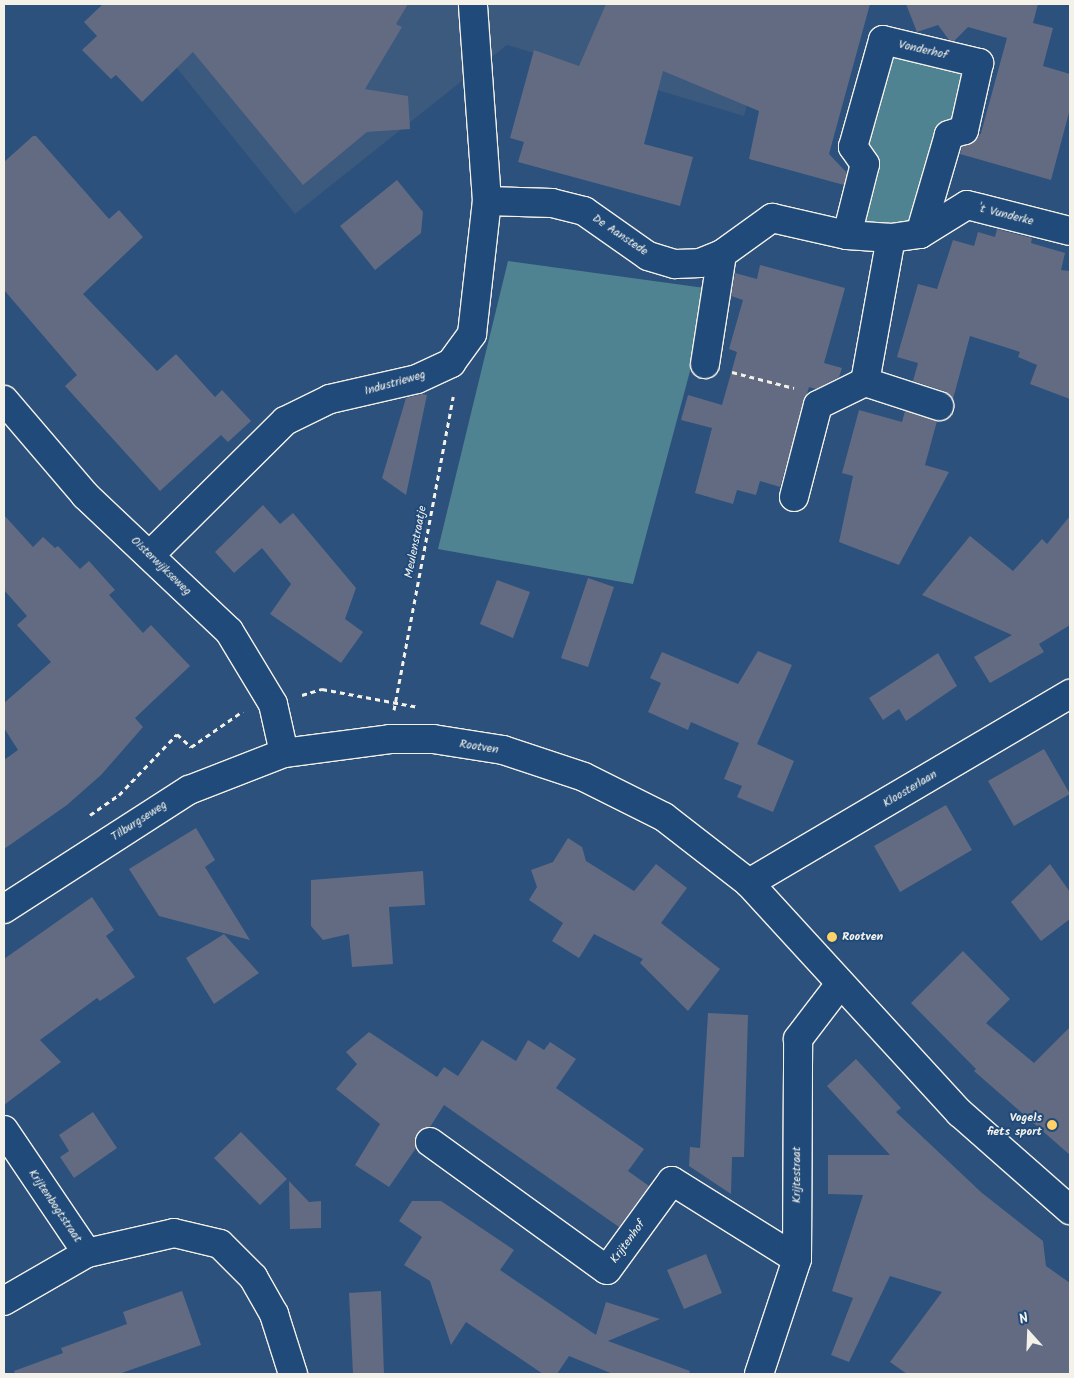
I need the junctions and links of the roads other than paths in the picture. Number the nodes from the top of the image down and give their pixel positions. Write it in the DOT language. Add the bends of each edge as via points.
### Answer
graph roads {
  1 [pos="473,4"];
  2 [pos="487,201"];
  3 [pos="1070,231"];
  4 [pos="920,234"];
  5 [pos="847,235"];
  6 [pos="891,238"];
  7 [pos="722,254"];
  8 [pos="705,364"];
  9 [pos="865,382"];
  10 [pos="4,400"];
  11 [pos="939,406"];
  12 [pos="794,497"];
  13 [pos="150,555"];
  14 [pos="1070,694"];
  15 [pos="284,752"];
  16 [pos="749,883"];
  17 [pos="4,909"];
  18 [pos="840,984"];
  19 [pos="4,1130"];
  20 [pos="430,1142"];
  21 [pos="1070,1210"];
  22 [pos="86,1253"];
  23 [pos="797,1259"];
  24 [pos="4,1301"];
  25 [pos="292,1374"];
  26 [pos="759,1374"];
  1 -- 2 [label="street, Industrieweg"];
  2 -- 7 [label="street, De Aanstede" via="552,203 584,211 648,256 675,264 700,263"];
  2 -- 13 [label="street, Industrieweg" via="472,334 451,363 417,379 330,400 285,421"];
  3 -- 4 [label="street, 't Vunderke" via="967,205"];
  4 -- 5 [label="street, Vonderhof" via="949,135 964,130 979,63 883,40 853,146 865,164"];
  4 -- 6 [label="street, De Aanstede"];
  5 -- 6 [label="street, De Aanstede"];
  5 -- 7 [label="street, De Aanstede" via="772,218"];
  6 -- 9 [label="street"];
  7 -- 8 [label="street"];
  9 -- 11 [label="street"];
  9 -- 12 [label="street" via="818,405"];
  10 -- 13 [label="street, Oisterwijkseweg" via="85,495"];
  13 -- 15 [label="street, Oisterwijkseweg" via="229,631 273,704"];
  14 -- 16 [label="street, Kloosterlaan"];
  15 -- 16 [label="street, Rootven" via="390,739 432,739 503,750 584,777 664,817"];
  15 -- 17 [label="street, Tilburgseweg" via="189,790"];
  16 -- 18 [label="street, Rootven"];
  18 -- 21 [label="street, Rootven" via="960,1113"];
  18 -- 23 [label="street, Krijtestraat" via="798,1039"];
  19 -- 22 [label="street, Krijtenbogtstraat"];
  20 -- 23 [label="street, Krijtenhof" via="608,1270 672,1180"];
  22 -- 24 [label="street, Krijtenbogtstraat"];
  22 -- 25 [label="street" via="174,1232 220,1244 253,1277 274,1314"];
  23 -- 26 [label="street, Krijtestraat"];
}
